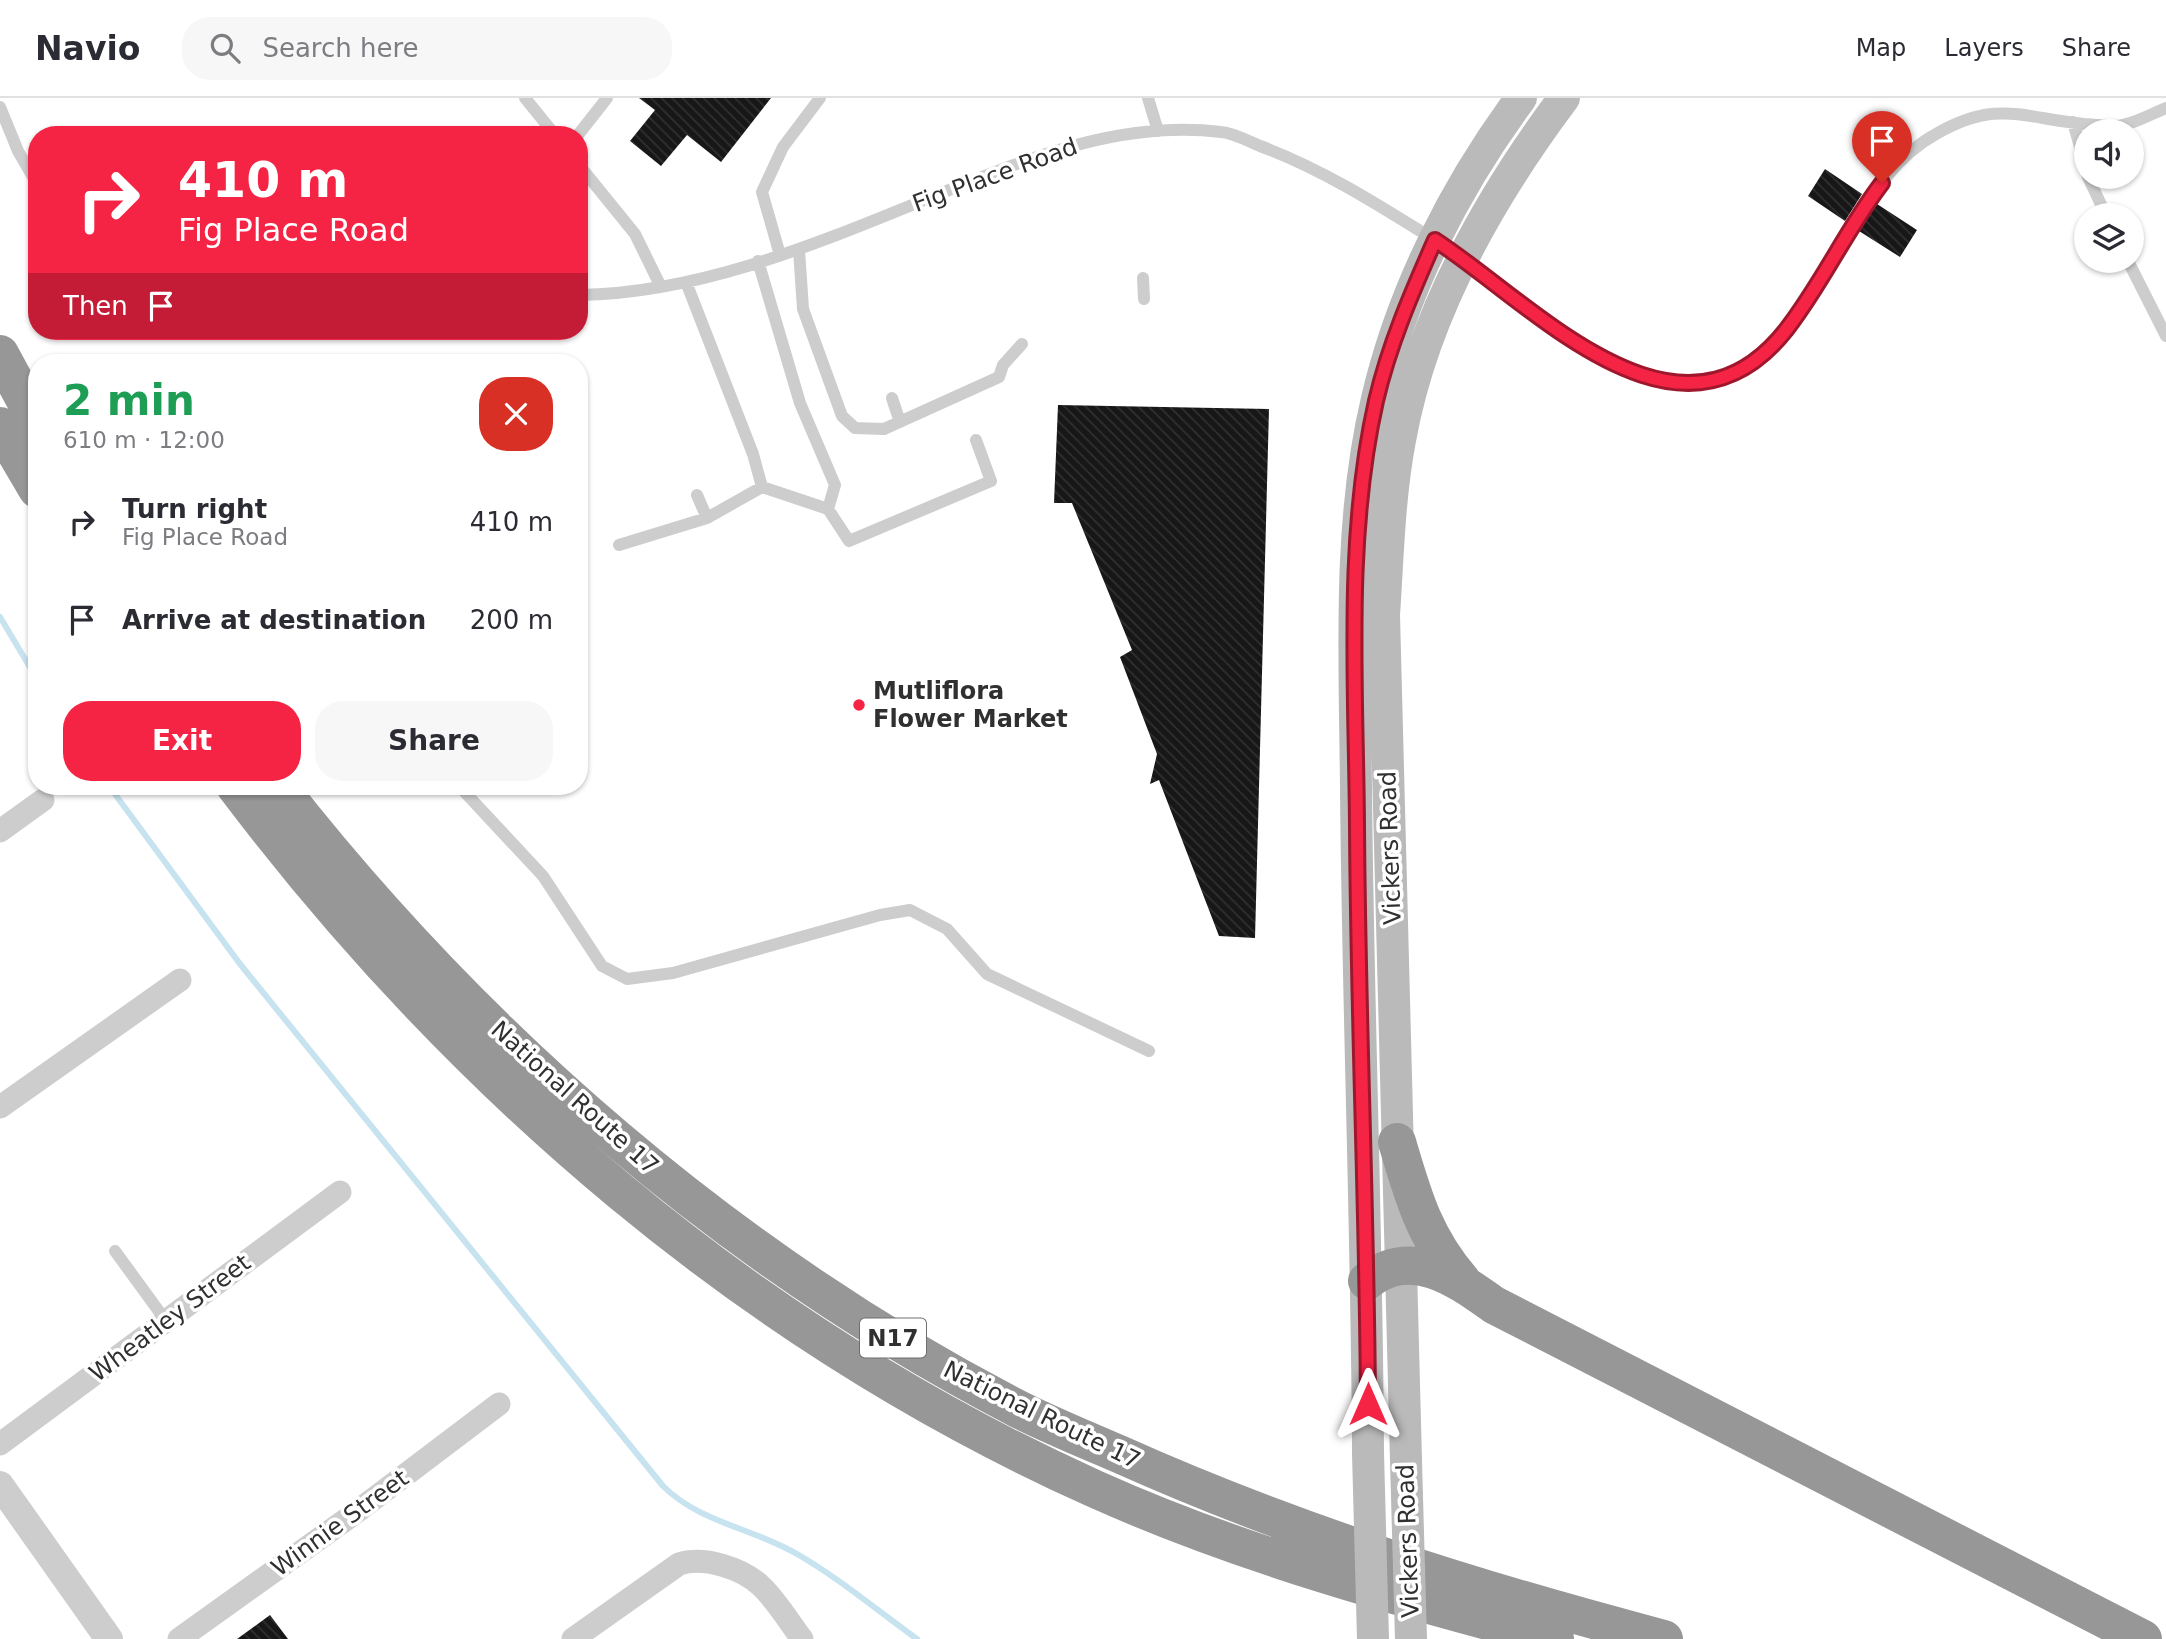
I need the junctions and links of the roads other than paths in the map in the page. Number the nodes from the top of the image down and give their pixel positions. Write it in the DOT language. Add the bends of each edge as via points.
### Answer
graph roads {
  1 [pos="525,98"];
  2 [pos="607,98"];
  3 [pos="820,98"];
  4 [pos="1148,98"];
  5 [pos="1521,98"];
  6 [pos="1564,98"];
  7 [pos="0,107"];
  8 [pos="2166,108"];
  9 [pos="2073,122"];
  10 [pos="548,126"];
  11 [pos="585,126"];
  12 [pos="2074,126"];
  13 [pos="1158,131"];
  14 [pos="28,168"];
  15 [pos="588,176"];
  16 [pos="799,250"];
  17 [pos="1450,250"];
  18 [pos="780,255"];
  19 [pos="758,261"];
  20 [pos="2134,273"];
  21 [pos="1143,278"];
  22 [pos="686,282"];
  23 [pos="660,285"];
  24 [pos="588,294"];
  25 [pos="1144,299"];
  26 [pos="2166,336"];
  27 [pos="1022,344"];
  28 [pos="0,354"];
  29 [pos="892,398"];
  30 [pos="28,405"];
  31 [pos="900,422"];
  32 [pos="0,426"];
  33 [pos="976,440"];
  34 [pos="28,474"];
  35 [pos="762,487"];
  36 [pos="697,495"];
  37 [pos="828,509"];
  38 [pos="707,518"];
  39 [pos="619,545"];
  40 [pos="243,795"];
  41 [pos="286,795"];
  42 [pos="467,795"];
  43 [pos="43,800"];
  44 [pos="0,831"];
  45 [pos="180,980"];
  46 [pos="1149,1051"];
  47 [pos="0,1107"];
  48 [pos="1397,1142"];
  49 [pos="340,1192"];
  50 [pos="115,1251"];
  51 [pos="1402,1266"];
  52 [pos="1367,1281"];
  53 [pos="1463,1283"];
  54 [pos="166,1321"];
  55 [pos="499,1404"];
  56 [pos="0,1444"];
  57 [pos="2,1493"];
  58 [pos="109,1639"];
  59 [pos="180,1639"];
  60 [pos="573,1639"];
  61 [pos="802,1639"];
  62 [pos="1373,1639"];
  63 [pos="1411,1639"];
  64 [pos="1555,1639"];
  65 [pos="1664,1639"];
  66 [pos="2143,1639"];
  1 -- 10 [label="lane"];
  2 -- 11 [label="lane"];
  3 -- 18 [label="lane" via="783,147 762,192"];
  4 -- 13 [label="lane"];
  5 -- 17 [label="main road, Vickers Road" via="1462,186"];
  6 -- 17 [label="main road, Vickers Road" via="1487,215"];
  7 -- 14 [label="lane"];
  8 -- 9 [label="lane, Fig Place Road" via="2117,127"];
  9 -- 12 [label="lane"];
  9 -- 17 [label="lane, Fig Place Road" via="2027,113 1982,113 1935,134 1898,162 1786,331 1753,363 1698,382 1642,377 1605,360 1534,316"];
  13 -- 16 [label="lane, Fig Place Road" via="1106,136 1041,153"];
  13 -- 17 [label="lane, Fig Place Road" via="1223,132 1286,156 1350,187"];
  15 -- 23 [label="lane" via="635,234"];
  16 -- 18 [label="lane, Fig Place Road"];
  16 -- 31 [label="lane" via="803,309 842,416 855,428 884,429"];
  17 -- 48 [label="main road, Vickers Road" via="1399,441 1387,558 1384,615"];
  17 -- 52 [label="main road, Vickers Road" via="1407,304 1376,401 1359,528 1358,1040"];
  18 -- 19 [label="lane, Fig Place Road"];
  19 -- 22 [label="lane, Fig Place Road"];
  19 -- 37 [label="lane" via="800,403 835,485"];
  20 -- 26 [label="lane"];
  21 -- 25 [label="lane"];
  22 -- 23 [label="lane, Fig Place Road"];
  22 -- 35 [label="lane"];
  23 -- 24 [label="lane, Fig Place Road"];
  27 -- 31 [label="lane" via="1003,365 999,377"];
  28 -- 30 [label="highway"];
  29 -- 31 [label="lane"];
  32 -- 34 [label="highway"];
  33 -- 37 [label="lane" via="991,481 849,541"];
  35 -- 37 [label="lane"];
  35 -- 38 [label="lane"];
  36 -- 38 [label="lane"];
  38 -- 39 [label="lane"];
  40 -- 64 [label="highway, N17" via="337,911 489,1076 633,1205 806,1331 914,1399 1096,1490 1340,1580"];
  41 -- 65 [label="highway, National Route 17 / N17" via="396,924 555,1084 700,1207 878,1329 1026,1412 1195,1488 1437,1575"];
  42 -- 46 [label="lane" via="543,876 602,966 626,979 673,973 910,910 947,929 987,974"];
  43 -- 44 [label="street"];
  45 -- 47 [label="street"];
  48 -- 51 [label="main road, Vickers Road"];
  48 -- 53 [label="highway" via="1424,1227"];
  49 -- 54 [label="street, Wheatley Street"];
  50 -- 54 [label="lane"];
  51 -- 52 [label="highway" via="1386,1269"];
  51 -- 53 [label="highway" via="1423,1265"];
  51 -- 63 [label="main road, Vickers Road, bridge"];
  52 -- 62 [label="main road, Vickers Road, bridge"];
  53 -- 66 [label="highway" via="1494,1305"];
  54 -- 56 [label="street, Wheatley Street"];
  55 -- 59 [label="street, Winnie Street"];
  57 -- 58 [label="street"];
  60 -- 61 [label="street" via="669,1570 700,1560 761,1586"];
}
